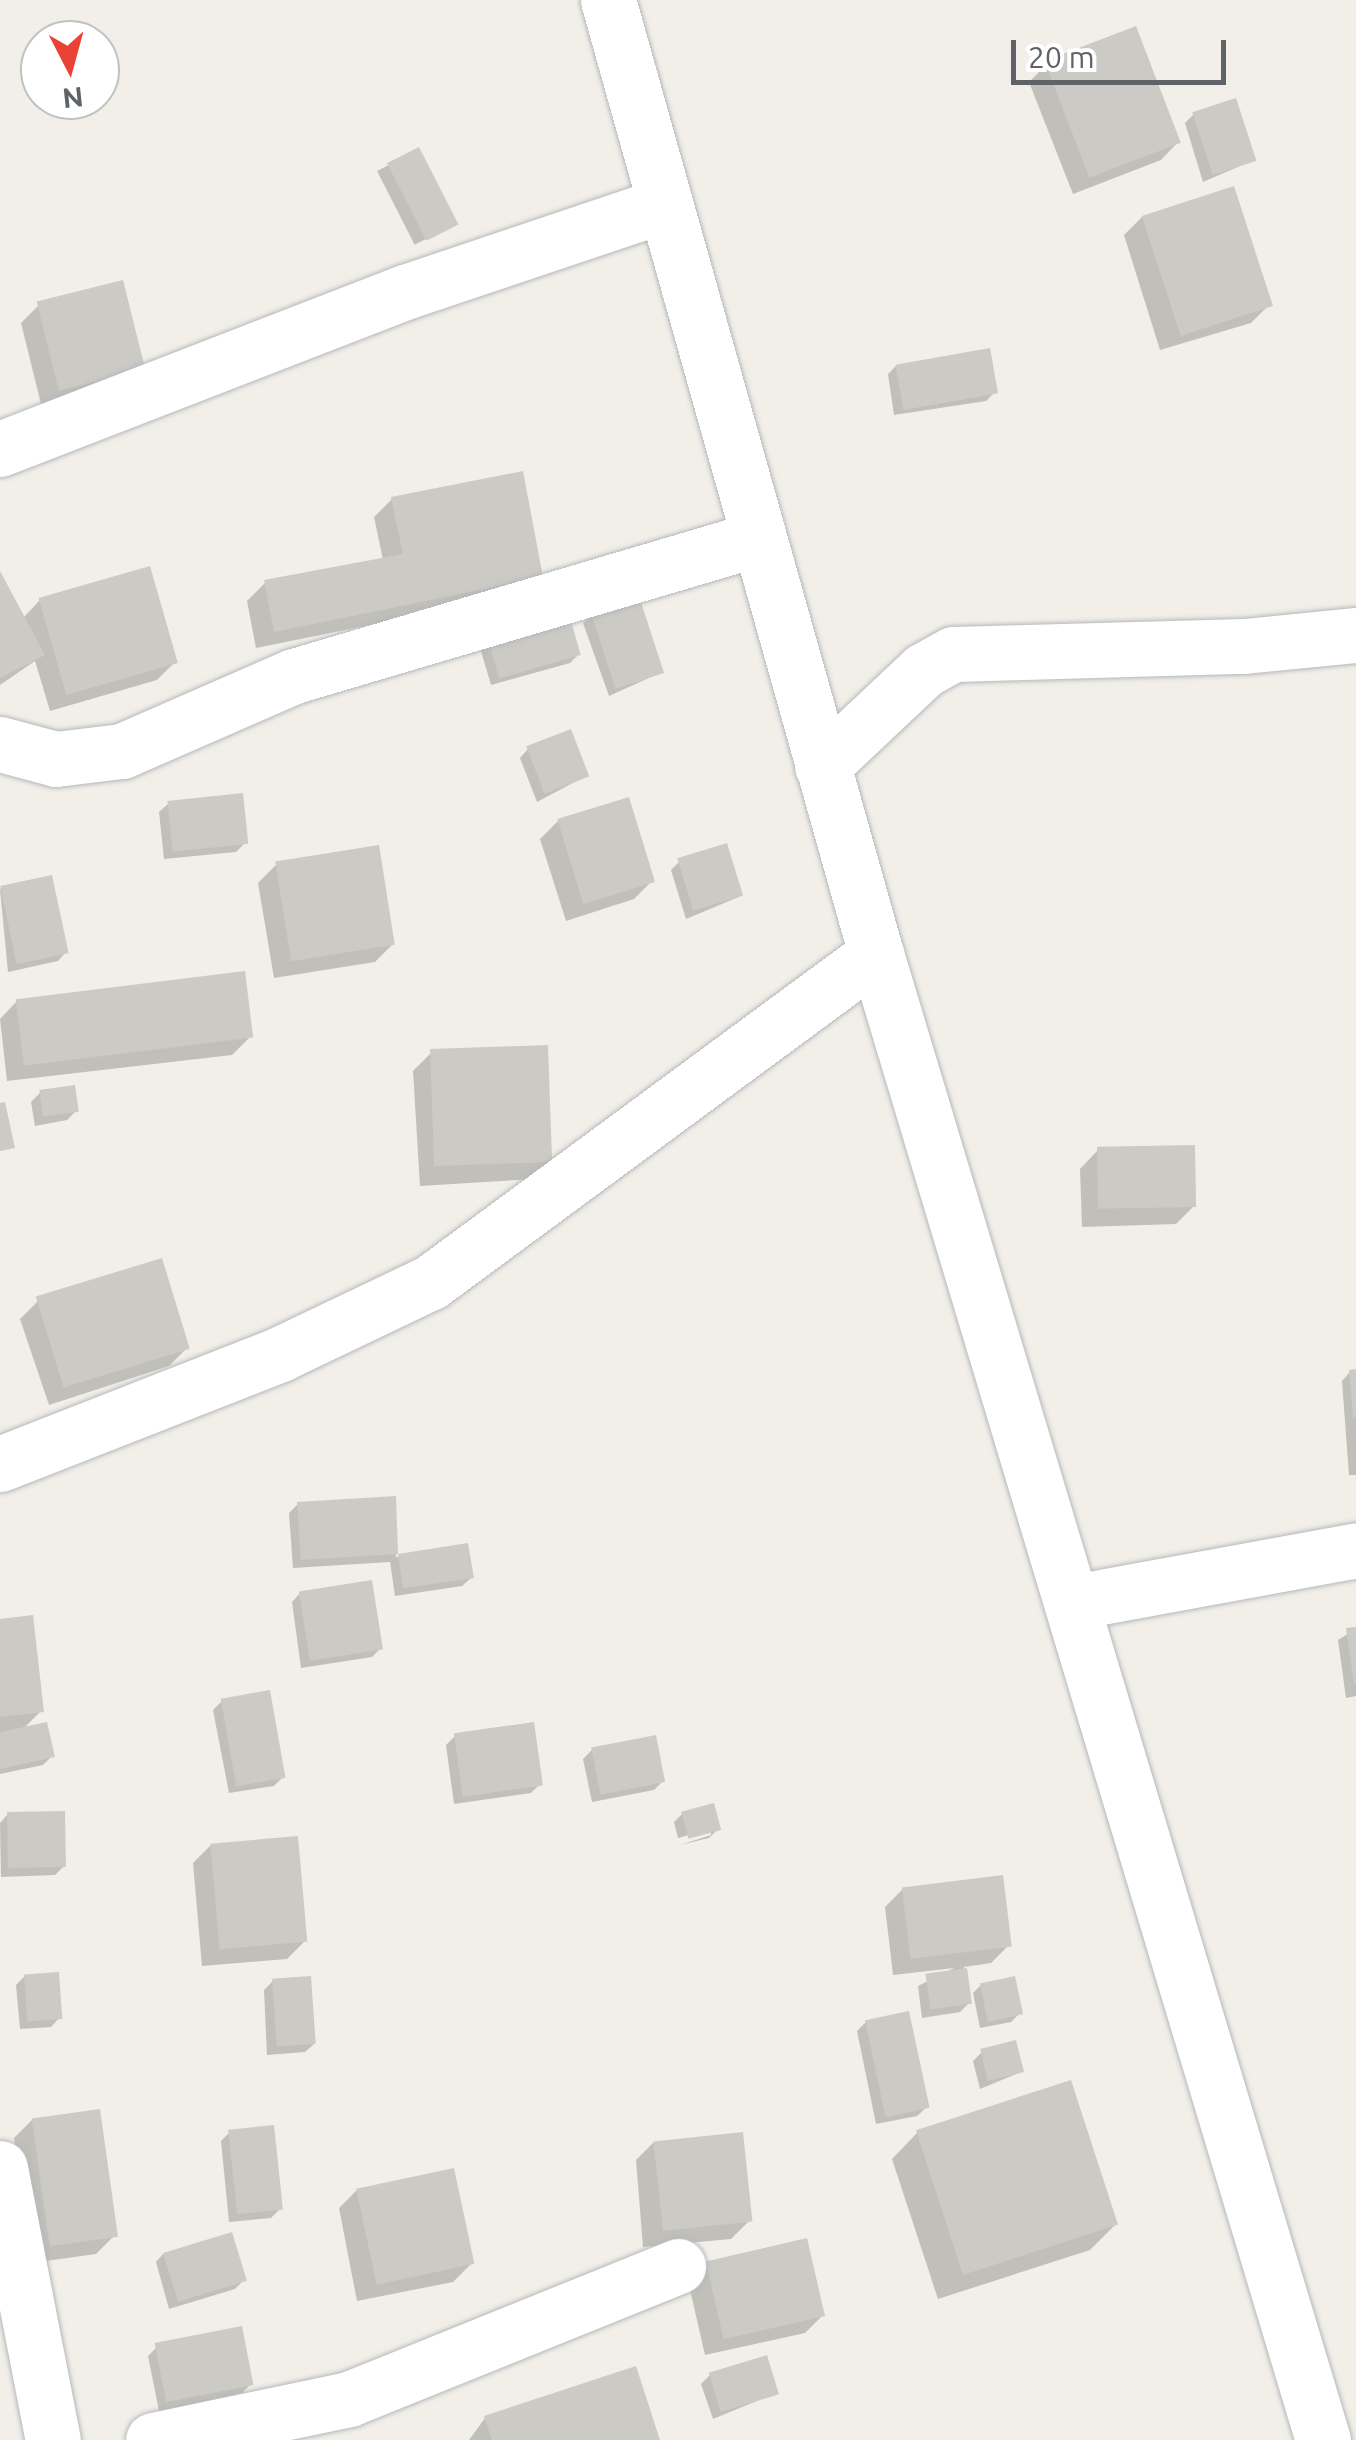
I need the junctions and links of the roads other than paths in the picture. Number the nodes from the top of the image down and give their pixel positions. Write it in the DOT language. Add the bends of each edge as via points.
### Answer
graph roads {
  1 [pos="608,0"];
  2 [pos="662,206"];
  3 [pos="0,449"];
  4 [pos="757,540"];
  5 [pos="1356,635"];
  6 [pos="0,744"];
  7 [pos="822,766"];
  8 [pos="876,954"];
  9 [pos="0,1464"];
  10 [pos="1356,1550"];
  11 [pos="1074,1602"];
  12 [pos="0,2168"];
  13 [pos="678,2266"];
  14 [pos="53,2440"];
  15 [pos="153,2440"];
  16 [pos="1324,2440"];
  1 -- 2 [label="street"];
  2 -- 3 [label="street" via="405,292"];
  2 -- 4 [label="street"];
  4 -- 6 [label="street" via="294,676 122,751 56,759"];
  4 -- 7 [label="street"];
  5 -- 7 [label="street" via="1244,646 953,654 924,670"];
  7 -- 8 [label="street"];
  8 -- 9 [label="street" via="431,1282 280,1354"];
  8 -- 11 [label="street"];
  10 -- 11 [label="street"];
  11 -- 16 [label="street"];
  12 -- 14 [label="street"];
  13 -- 15 [label="street" via="349,2399"];
}
